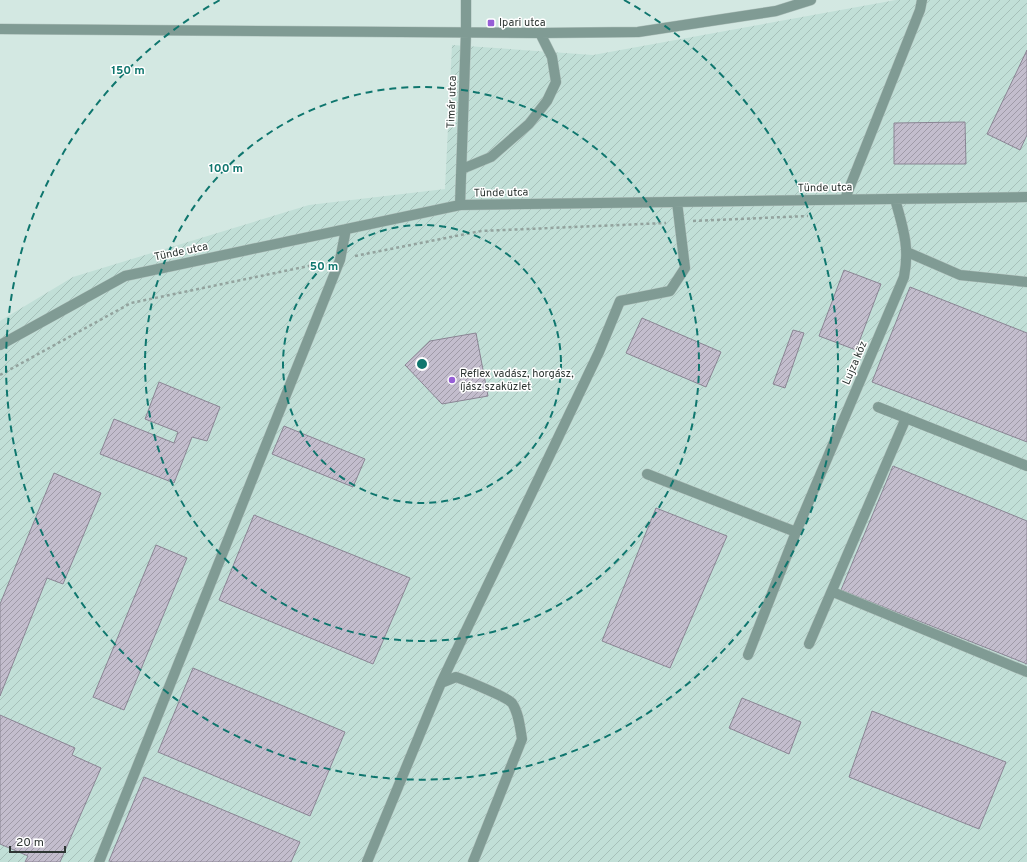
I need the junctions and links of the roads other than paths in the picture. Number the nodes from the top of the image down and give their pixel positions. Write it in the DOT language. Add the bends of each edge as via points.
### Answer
graph roads {
  1 [pos="466,0"];
  2 [pos="811,0"];
  3 [pos="922,0"];
  4 [pos="0,29"];
  5 [pos="466,32"];
  6 [pos="540,34"];
  7 [pos="462,169"];
  8 [pos="1027,197"];
  9 [pos="845,199"];
  10 [pos="895,200"];
  11 [pos="677,202"];
  12 [pos="460,205"];
  13 [pos="346,229"];
  14 [pos="906,252"];
  15 [pos="1027,282"];
  16 [pos="0,345"];
  17 [pos="878,407"];
  18 [pos="906,418"];
  19 [pos="1027,466"];
  20 [pos="648,474"];
  21 [pos="796,532"];
  22 [pos="833,592"];
  23 [pos="809,644"];
  24 [pos="748,655"];
  25 [pos="1027,672"];
  26 [pos="441,683"];
  27 [pos="99,862"];
  28 [pos="367,862"];
  29 [pos="473,862"];
  1 -- 5 [label="street, Timár utca"];
  2 -- 6 [label="street" via="776,11 638,32"];
  3 -- 9 [label="street"];
  4 -- 5 [label="street"];
  5 -- 6 [label="street"];
  5 -- 7 [label="street, Timár utca"];
  6 -- 7 [label="street" via="552,57 556,82 547,101 529,124 491,157"];
  7 -- 12 [label="street, Timár utca"];
  8 -- 10 [label="street, Tünde utca"];
  9 -- 10 [label="street, Tünde utca"];
  9 -- 11 [label="street, Tünde utca"];
  10 -- 14 [label="street, Lujza köz" via="905,237"];
  11 -- 12 [label="street, Tünde utca"];
  11 -- 26 [label="street" via="685,268 670,291 620,301 599,352"];
  12 -- 13 [label="street, Tünde utca"];
  13 -- 16 [label="street, Tünde utca" via="125,276"];
  13 -- 27 [label="street" via="340,260"];
  14 -- 15 [label="street" via="960,275"];
  14 -- 21 [label="street, Lujza köz" via="904,277"];
  17 -- 18 [label="street"];
  18 -- 19 [label="street"];
  18 -- 22 [label="street"];
  20 -- 21 [label="street"];
  21 -- 24 [label="street, Lujza köz"];
  22 -- 23 [label="street"];
  22 -- 25 [label="street"];
  26 -- 28 [label="street"];
  26 -- 29 [label="street" via="456,677 470,681 511,703 522,739"];
}
